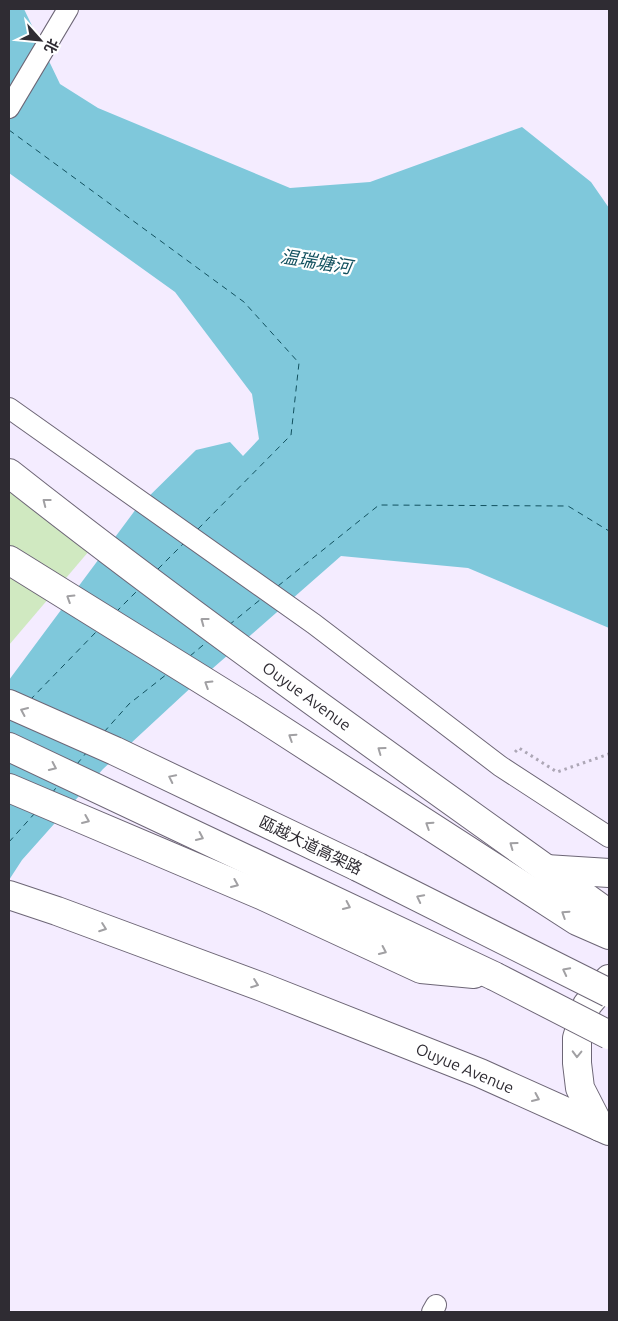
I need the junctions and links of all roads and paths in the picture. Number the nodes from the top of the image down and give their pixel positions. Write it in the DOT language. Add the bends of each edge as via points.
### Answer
graph roads {
  1 [pos="68,9"];
  2 [pos="9,108"];
  3 [pos="9,408"];
  4 [pos="9,473"];
  5 [pos="13,562"];
  6 [pos="9,704"];
  7 [pos="9,747"];
  8 [pos="609,754"];
  9 [pos="500,766"];
  10 [pos="9,788"];
  11 [pos="609,837"];
  12 [pos="546,868"];
  13 [pos="609,873"];
  14 [pos="9,895"];
  15 [pos="609,914"];
  16 [pos="609,935"];
  17 [pos="494,976"];
  18 [pos="609,979"];
  19 [pos="609,993"];
  20 [pos="609,1035"];
  21 [pos="605,1129"];
  1 -- 2 [label="street"];
  3 -- 9 [label="street" via="314,624"];
  12 -- 4 [label="highway, Ouyue Avenue, one-way" via="257,661"];
  16 -- 5 [label="highway, one-way" via="577,921 249,709"];
  19 -- 6 [label="highway, 瓯越大道高架路, one-way, bridge" via="358,867"];
  7 -- 17 [label="highway, one-way"];
  8 -- 9 [label="path" via="557,772 519,748"];
  9 -- 11 [label="street"];
  10 -- 17 [label="highway, one-way" via="261,895 421,969"];
  12 -- 13 [label="highway"];
  12 -- 15 [label="highway, Ouyue Avenue"];
  14 -- 21 [label="highway, Ouyue Avenue, one-way" via="262,987 462,1066"];
  17 -- 20 [label="highway, bridge"];
  18 -- 21 [label="highway, one-way" via="588,1005 577,1038 580,1088"];
}
